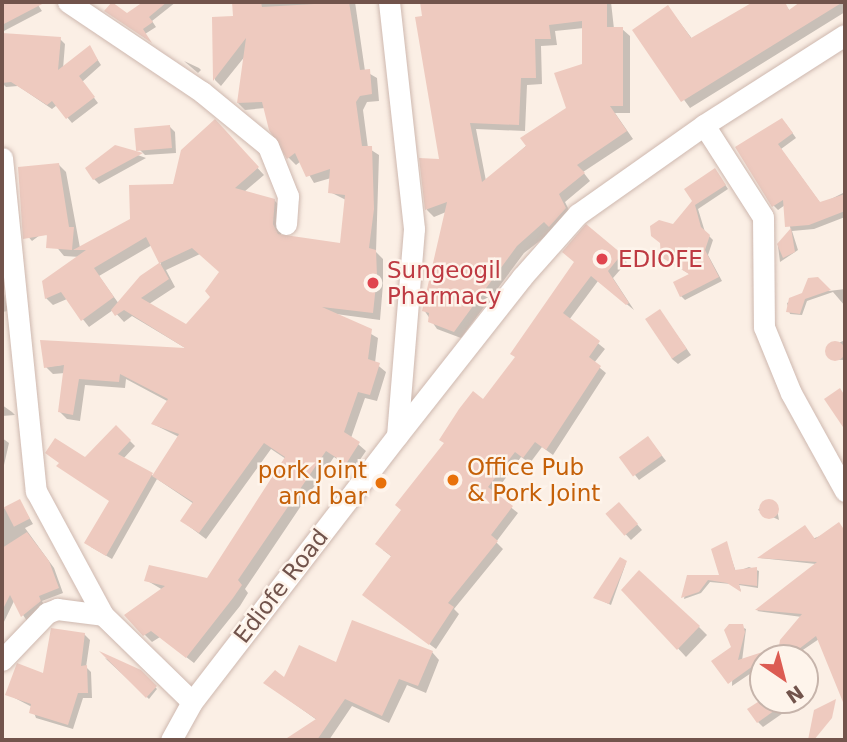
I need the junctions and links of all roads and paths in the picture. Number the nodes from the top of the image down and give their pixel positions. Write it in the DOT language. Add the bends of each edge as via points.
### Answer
graph roads {
  1 [pos="68,2"];
  2 [pos="389,2"];
  3 [pos="845,35"];
  4 [pos="704,125"];
  5 [pos="2,158"];
  6 [pos="286,224"];
  7 [pos="397,436"];
  8 [pos="845,491"];
  9 [pos="103,615"];
  10 [pos="2,660"];
  11 [pos="192,702"];
  12 [pos="171,740"];
  1 -- 6 [label="street" via="202,92 268,146 288,196"];
  2 -- 7 [label="street" via="414,229"];
  3 -- 4 [label="street, Ediofe Road"];
  4 -- 7 [label="street, Ediofe Road" via="578,214 522,277"];
  4 -- 8 [label="street" via="763,217 764,327 791,393"];
  5 -- 9 [label="street" via="36,491"];
  7 -- 11 [label="street, Ediofe Road"];
  9 -- 10 [label="street" via="57,609 47,613"];
  9 -- 11 [label="street"];
  11 -- 12 [label="street, Ediofe Road"];
}
